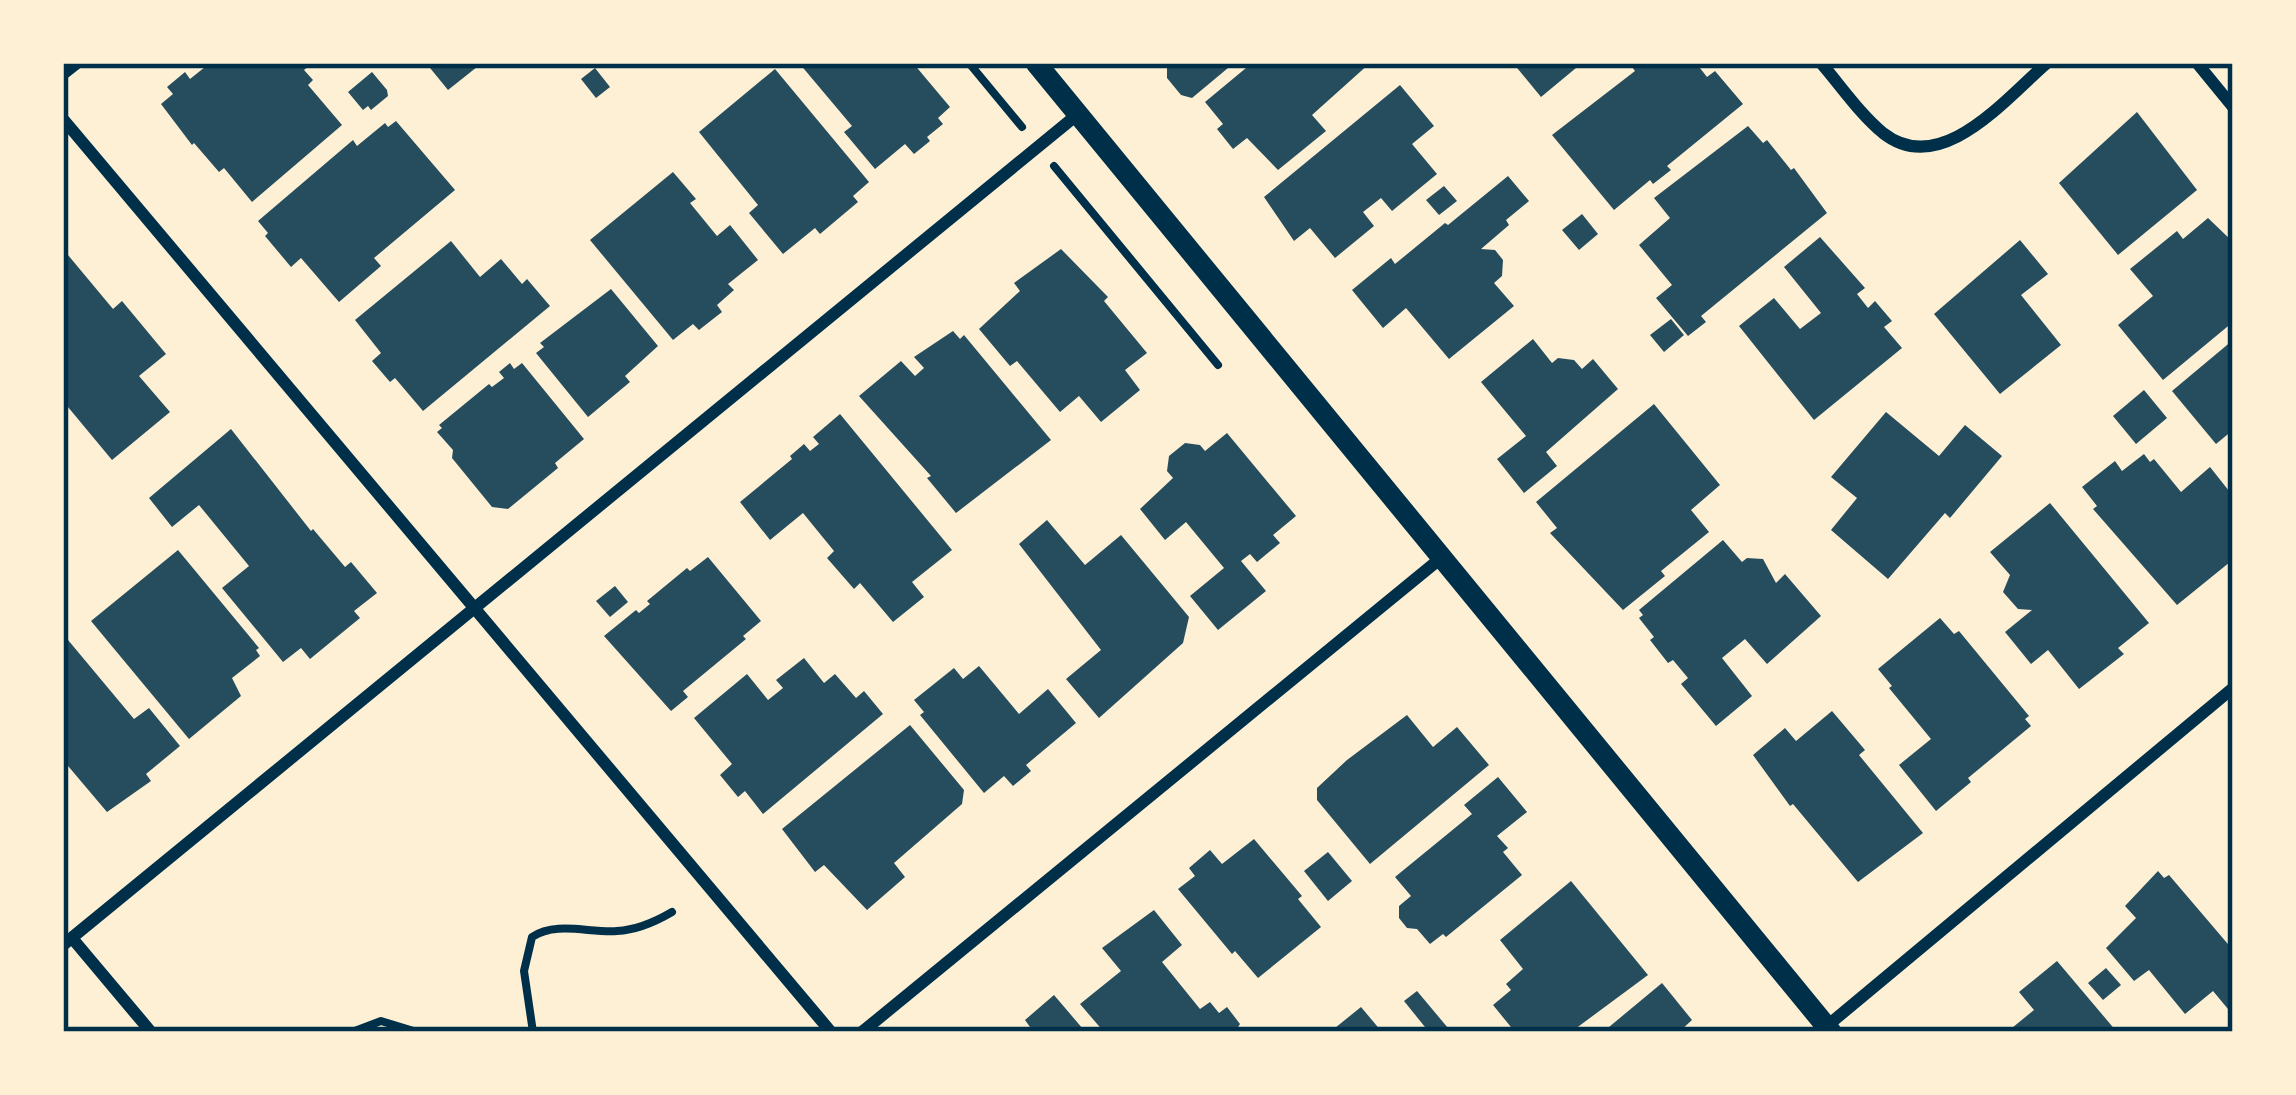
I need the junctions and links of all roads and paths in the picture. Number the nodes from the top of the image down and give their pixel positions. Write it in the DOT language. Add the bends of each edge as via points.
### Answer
graph roads {
  1 [pos="77,63"];
  2 [pos="969,63"];
  3 [pos="1036,63"];
  4 [pos="1821,63"];
  5 [pos="2047,63"];
  6 [pos="2197,63"];
  7 [pos="63,74"];
  8 [pos="2233,107"];
  9 [pos="1078,114"];
  10 [pos="63,119"];
  11 [pos="1019,124"];
  12 [pos="1057,170"];
  13 [pos="1218,365"];
  14 [pos="1441,558"];
  15 [pos="474,608"];
  16 [pos="2233,688"];
  17 [pos="672,912"];
  18 [pos="68,942"];
  19 [pos="1829,1029"];
  20 [pos="152,1032"];
  21 [pos="352,1032"];
  22 [pos="417,1032"];
  23 [pos="533,1032"];
  24 [pos="831,1032"];
  25 [pos="862,1032"];
  1 -- 7 [label="street"];
  2 -- 11 [label="path"];
  3 -- 9 [label="street"];
  4 -- 5 [label="street" via="1882,132 1925,148 1965,132"];
  6 -- 8 [label="street"];
  9 -- 14 [label="street"];
  9 -- 15 [label="street"];
  10 -- 15 [label="street"];
  12 -- 13 [label="path"];
  14 -- 19 [label="street"];
  14 -- 25 [label="street"];
  15 -- 18 [label="street"];
  15 -- 24 [label="street"];
  16 -- 19 [label="street"];
  17 -- 23 [label="path" via="625,931 563,928 532,938 524,971"];
  18 -- 20 [label="street"];
  21 -- 22 [label="path" via="381,1021"];
}
